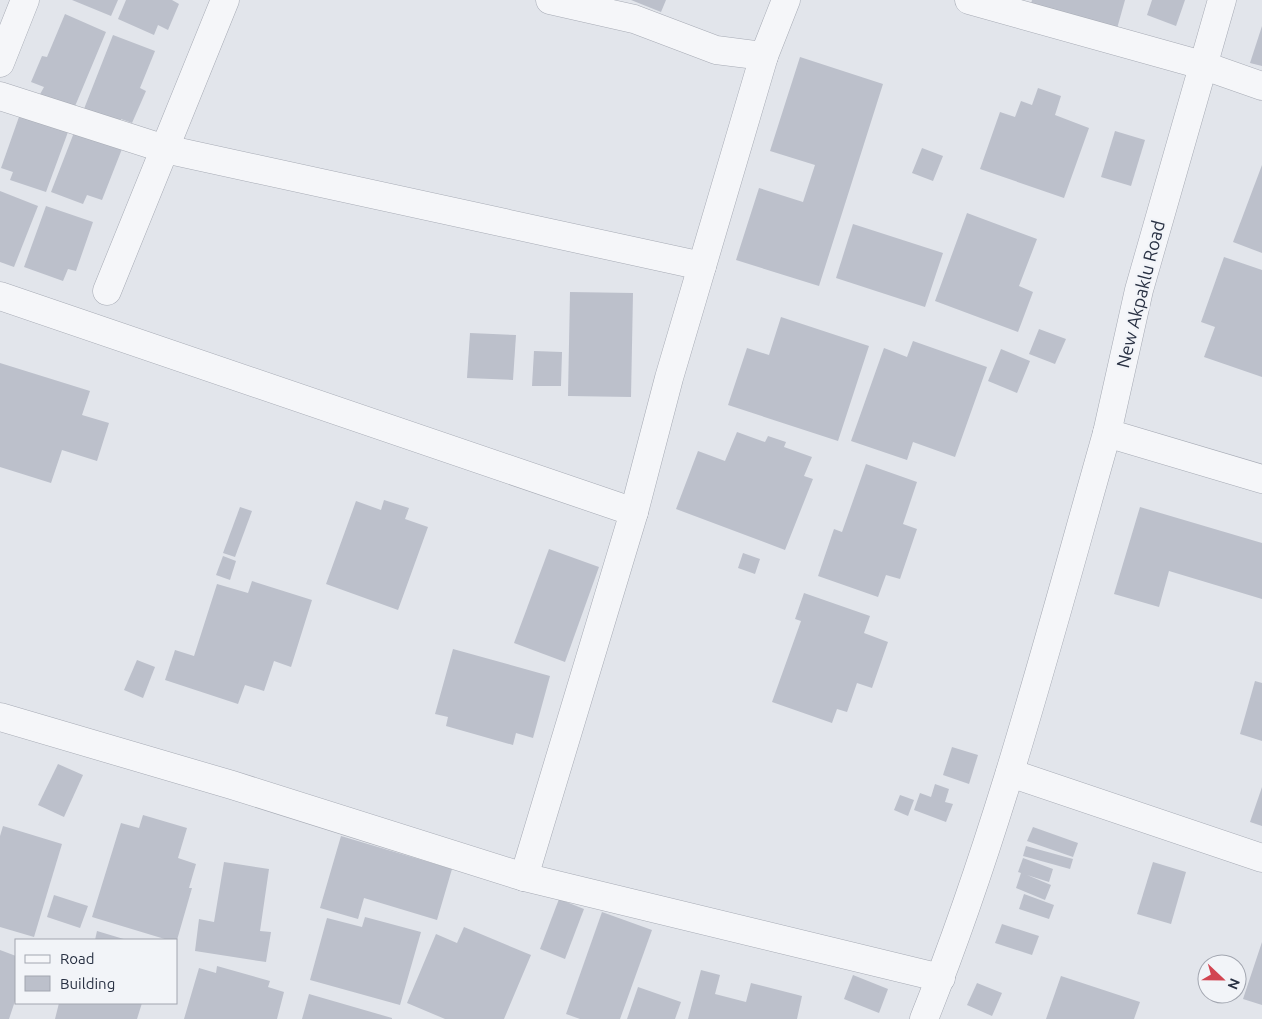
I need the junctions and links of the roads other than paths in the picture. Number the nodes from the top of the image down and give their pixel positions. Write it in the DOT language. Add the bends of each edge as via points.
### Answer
graph roads {
  1 [pos="25,0"];
  2 [pos="225,0"];
  3 [pos="550,0"];
  4 [pos="786,0"];
  5 [pos="969,0"];
  6 [pos="1222,0"];
  7 [pos="764,56"];
  8 [pos="0,63"];
  9 [pos="1202,65"];
  10 [pos="1262,86"];
  11 [pos="0,96"];
  12 [pos="166,149"];
  13 [pos="702,266"];
  14 [pos="107,291"];
  15 [pos="0,296"];
  16 [pos="1107,433"];
  17 [pos="1262,479"];
  18 [pos="634,512"];
  19 [pos="0,717"];
  20 [pos="1010,773"];
  21 [pos="1262,858"];
  22 [pos="524,876"];
  23 [pos="940,978"];
  24 [pos="924,1019"];
  1 -- 8 [label="street"];
  2 -- 12 [label="street"];
  3 -- 7 [label="street" via="634,19 716,50"];
  4 -- 7 [label="street"];
  5 -- 9 [label="street"];
  6 -- 9 [label="street, New Akpaklu Road"];
  7 -- 13 [label="street"];
  9 -- 10 [label="street"];
  9 -- 16 [label="street, New Akpaklu Road" via="1139,290"];
  11 -- 12 [label="street"];
  12 -- 13 [label="street"];
  12 -- 14 [label="street"];
  13 -- 18 [label="street"];
  15 -- 18 [label="street"];
  16 -- 17 [label="street"];
  16 -- 20 [label="street, New Akpaklu Road"];
  18 -- 22 [label="street"];
  19 -- 22 [label="street"];
  20 -- 21 [label="street"];
  20 -- 23 [label="street, New Akpaklu Road"];
  22 -- 23 [label="street"];
  23 -- 24 [label="street, New Akpaklu Road"];
}
